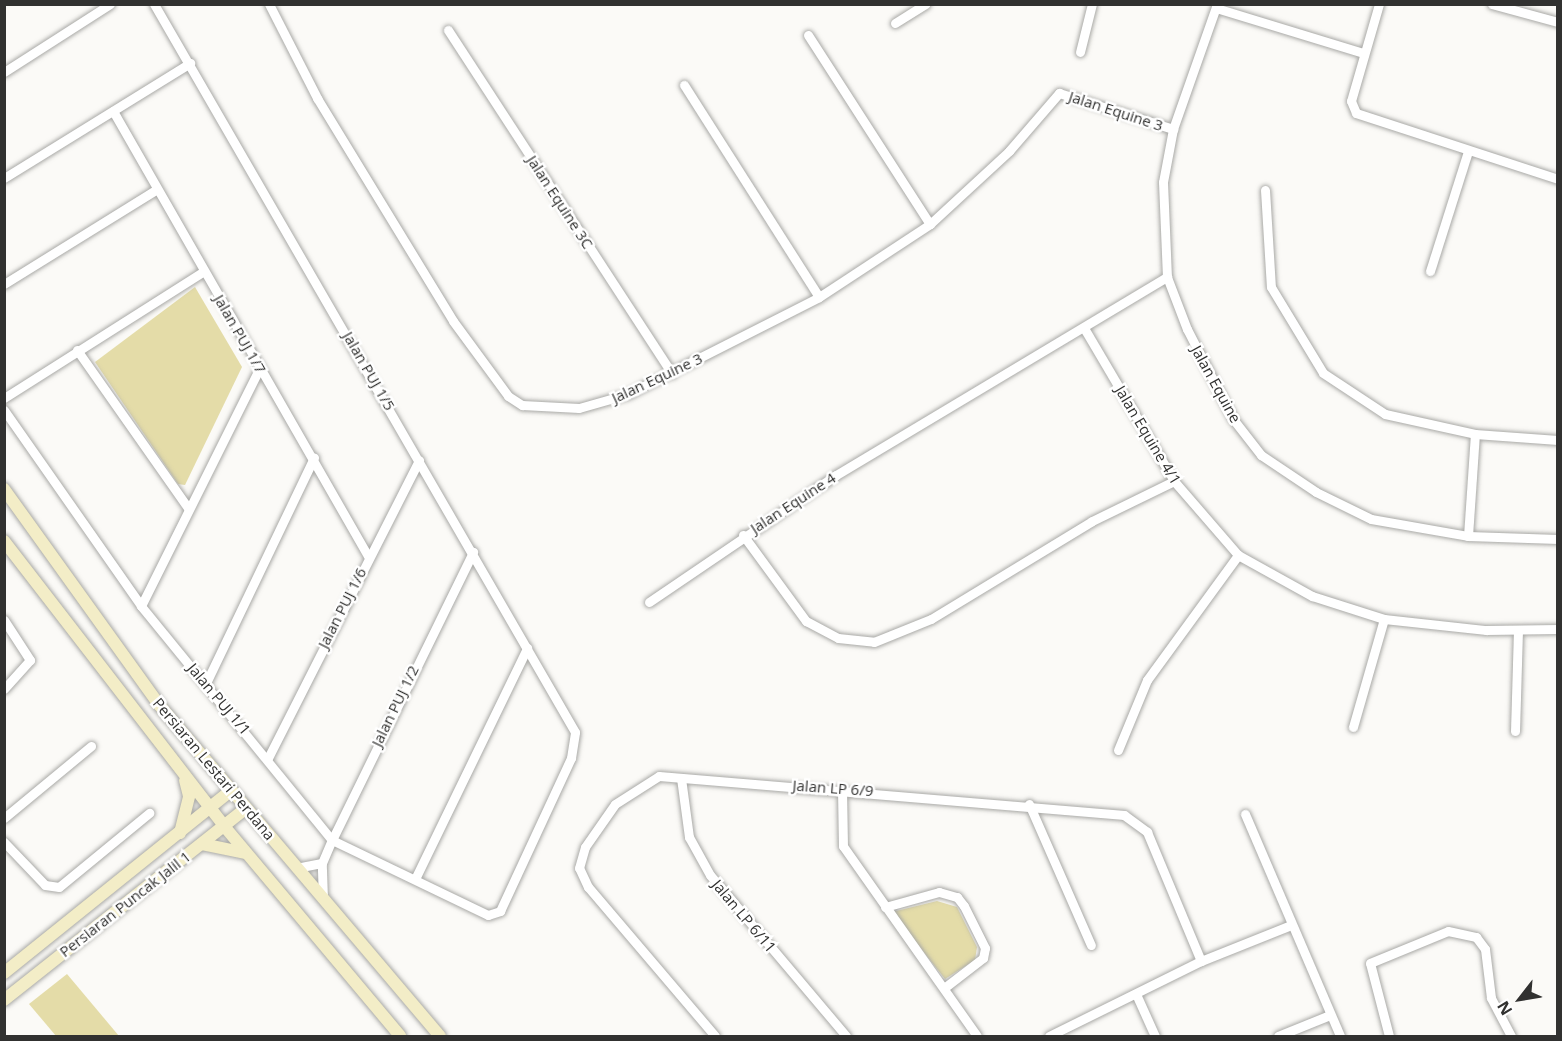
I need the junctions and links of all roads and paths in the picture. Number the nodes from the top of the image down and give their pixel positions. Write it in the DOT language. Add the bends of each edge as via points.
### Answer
graph roads {
  1 [pos="110,4"];
  2 [pos="154,4"];
  3 [pos="269,4"];
  4 [pos="926,4"];
  5 [pos="1092,4"];
  6 [pos="1379,4"];
  7 [pos="1492,4"];
  8 [pos="1216,6"];
  9 [pos="895,22"];
  10 [pos="1557,22"];
  11 [pos="448,30"];
  12 [pos="808,35"];
  13 [pos="1080,52"];
  14 [pos="1363,53"];
  15 [pos="190,63"];
  16 [pos="4,72"];
  17 [pos="684,85"];
  18 [pos="113,111"];
  19 [pos="1173,129"];
  20 [pos="1468,151"];
  21 [pos="4,178"];
  22 [pos="1557,179"];
  23 [pos="157,189"];
  24 [pos="1265,190"];
  25 [pos="930,224"];
  26 [pos="204,271"];
  27 [pos="1430,271"];
  28 [pos="1167,277"];
  29 [pos="4,284"];
  30 [pos="819,297"];
  31 [pos="1084,328"];
  32 [pos="77,350"];
  33 [pos="260,367"];
  34 [pos="672,373"];
  35 [pos="4,398"];
  36 [pos="4,410"];
  37 [pos="1475,434"];
  38 [pos="1557,440"];
  39 [pos="314,458"];
  40 [pos="419,460"];
  41 [pos="1174,481"];
  42 [pos="4,489"];
  43 [pos="188,508"];
  44 [pos="743,535"];
  45 [pos="1468,536"];
  46 [pos="1557,539"];
  47 [pos="4,541"];
  48 [pos="473,552"];
  49 [pos="1238,555"];
  50 [pos="368,556"];
  51 [pos="649,602"];
  52 [pos="141,606"];
  53 [pos="1384,619"];
  54 [pos="4,620"];
  55 [pos="1557,629"];
  56 [pos="1518,632"];
  57 [pos="527,648"];
  58 [pos="206,683"];
  59 [pos="4,689"];
  60 [pos="1353,727"];
  61 [pos="1515,731"];
  62 [pos="91,746"];
  63 [pos="1118,750"];
  64 [pos="268,758"];
  65 [pos="182,773"];
  66 [pos="681,778"];
  67 [pos="842,789"];
  68 [pos="230,791"];
  69 [pos="1029,804"];
  70 [pos="210,808"];
  71 [pos="245,809"];
  72 [pos="149,813"];
  73 [pos="1245,814"];
  74 [pos="4,818"];
  75 [pos="224,826"];
  76 [pos="180,834"];
  77 [pos="332,840"];
  78 [pos="4,842"];
  79 [pos="202,844"];
  80 [pos="247,854"];
  81 [pos="322,863"];
  82 [pos="296,868"];
  83 [pos="415,879"];
  84 [pos="323,899"];
  85 [pos="885,907"];
  86 [pos="495,916"];
  87 [pos="1291,925"];
  88 [pos="1091,945"];
  89 [pos="1201,961"];
  90 [pos="4,973"];
  91 [pos="944,988"];
  92 [pos="1136,994"];
  93 [pos="4,1000"];
  94 [pos="1330,1015"];
  95 [pos="400,1036"];
  96 [pos="440,1036"];
  97 [pos="715,1036"];
  98 [pos="846,1036"];
  99 [pos="977,1036"];
  100 [pos="1048,1036"];
  101 [pos="1155,1036"];
  102 [pos="1278,1036"];
  103 [pos="1340,1036"];
  104 [pos="1389,1036"];
  105 [pos="1511,1036"];
  1 -- 16 [label="street"];
  2 -- 15 [label="street, Jalan PUJ 1/5"];
  3 -- 34 [label="street, Jalan Equine 3" via="329,119 453,321 508,396 522,405 579,408 628,394"];
  4 -- 9 [label="street"];
  5 -- 13 [label="street"];
  6 -- 14 [label="street"];
  7 -- 10 [label="street"];
  8 -- 14 [label="street"];
  8 -- 19 [label="street, Jalan Equine"];
  11 -- 34 [label="street, Jalan Equine 3C"];
  12 -- 25 [label="street"];
  14 -- 20 [label="street" via="1351,101 1356,113"];
  15 -- 18 [label="street"];
  15 -- 40 [label="street, Jalan PUJ 1/5"];
  17 -- 30 [label="street"];
  18 -- 21 [label="street"];
  18 -- 23 [label="street, Jalan PUJ 1/7"];
  19 -- 25 [label="street, Jalan Equine 3" via="1059,93 1009,151"];
  19 -- 28 [label="street, Jalan Equine" via="1163,182"];
  20 -- 22 [label="street"];
  20 -- 27 [label="street"];
  23 -- 26 [label="street, Jalan PUJ 1/7"];
  23 -- 29 [label="street"];
  24 -- 37 [label="street" via="1271,287 1323,373 1385,414"];
  25 -- 30 [label="street, Jalan Equine 3"];
  26 -- 32 [label="street"];
  26 -- 33 [label="street, Jalan PUJ 1/7"];
  28 -- 31 [label="street, Jalan Equine 4"];
  28 -- 45 [label="street, Jalan Equine" via="1212,383 1261,455 1316,492 1371,519"];
  30 -- 34 [label="street, Jalan Equine 3"];
  31 -- 41 [label="street, Jalan Equine 4/1"];
  31 -- 44 [label="street, Jalan Equine 4"];
  32 -- 35 [label="street"];
  32 -- 43 [label="street"];
  33 -- 39 [label="street, Jalan PUJ 1/7"];
  33 -- 43 [label="street"];
  36 -- 52 [label="street, Jalan PUJ 1/1"];
  37 -- 38 [label="street"];
  37 -- 45 [label="street"];
  39 -- 50 [label="street, Jalan PUJ 1/7"];
  39 -- 58 [label="street"];
  40 -- 48 [label="street, Jalan PUJ 1/5"];
  40 -- 50 [label="street, Jalan PUJ 1/6"];
  41 -- 44 [label="street, Jalan Equine 4" via="1092,521 931,620 874,642 838,638 806,621"];
  41 -- 49 [label="street, Jalan Equine 4/1"];
  42 -- 68 [label="main road, Persiaran Lestari Perdana" via="153,696"];
  43 -- 52 [label="street"];
  44 -- 51 [label="street"];
  45 -- 46 [label="street, Jalan Equine"];
  47 -- 65 [label="main road, Persiaran Lestari Perdana"];
  48 -- 57 [label="street, Jalan PUJ 1/5"];
  48 -- 77 [label="street, Jalan PUJ 1/2"];
  49 -- 53 [label="street, Jalan Equine 4/1" via="1312,596"];
  49 -- 63 [label="street" via="1147,680"];
  50 -- 64 [label="street, Jalan PUJ 1/6"];
  52 -- 58 [label="street, Jalan PUJ 1/1"];
  53 -- 56 [label="street, Jalan Equine 4/1"];
  53 -- 60 [label="street"];
  54 -- 59 [label="street" via="28,651 22,675"];
  55 -- 56 [label="street, Jalan Equine 4/1"];
  56 -- 61 [label="street"];
  57 -- 83 [label="street"];
  57 -- 86 [label="street, Jalan PUJ 1/5" via="577,742"];
  58 -- 64 [label="street, Jalan PUJ 1/1"];
  62 -- 74 [label="street"];
  64 -- 77 [label="street, Jalan PUJ 1/1"];
  65 -- 70 [label="main road, Persiaran Lestari Perdana"];
  65 -- 76 [label="main road" via="189,796"];
  66 -- 67 [label="street, Jalan LP 6/9"];
  66 -- 97 [label="street, Jalan LP 6/9" via="659,776 643,782 615,804 581,857 588,887"];
  66 -- 98 [label="street, Jalan LP 6/11" via="689,837 710,875"];
  67 -- 69 [label="street, Jalan LP 6/9"];
  67 -- 85 [label="street" via="839,836"];
  68 -- 70 [label="main road, Persiaran Puncak Jalil 1"];
  68 -- 71 [label="main road, Persiaran Lestari Perdana"];
  69 -- 88 [label="street"];
  69 -- 89 [label="street, Jalan LP 6/9" via="1124,815 1147,832"];
  70 -- 75 [label="main road, Persiaran Lestari Perdana"];
  70 -- 76 [label="main road, Persiaran Puncak Jalil 1"];
  71 -- 75 [label="main road, Persiaran Puncak Jalil 1"];
  71 -- 82 [label="main road, Persiaran Lestari Perdana"];
  72 -- 78 [label="street" via="67,883 54,888 34,874"];
  73 -- 87 [label="street"];
  75 -- 79 [label="main road, Persiaran Puncak Jalil 1"];
  75 -- 80 [label="main road, Persiaran Lestari Perdana"];
  76 -- 90 [label="main road, Persiaran Puncak Jalil 1"];
  77 -- 81 [label="street, Jalan PUJ 1/2"];
  77 -- 83 [label="street, Jalan PUJ 1/1"];
  79 -- 80 [label="main road"];
  79 -- 93 [label="main road, Persiaran Puncak Jalil 1"];
  80 -- 95 [label="main road, Persiaran Lestari Perdana"];
  81 -- 82 [label="street"];
  81 -- 84 [label="street, Jalan PUJ 1/2"];
  82 -- 84 [label="main road, Persiaran Lestari Perdana"];
  83 -- 86 [label="street, Jalan PUJ 1/1"];
  84 -- 96 [label="main road, Persiaran Lestari Perdana"];
  85 -- 91 [label="street"];
  85 -- 91 [label="street" via="939,892 957,897 964,906 985,948 983,958"];
  87 -- 89 [label="street"];
  87 -- 94 [label="street"];
  89 -- 92 [label="street"];
  91 -- 99 [label="street"];
  92 -- 100 [label="street"];
  92 -- 101 [label="street"];
  94 -- 102 [label="street"];
  94 -- 103 [label="street"];
  104 -- 105 [label="street" via="1370,963 1448,931 1476,937 1485,949 1491,998"];
}
